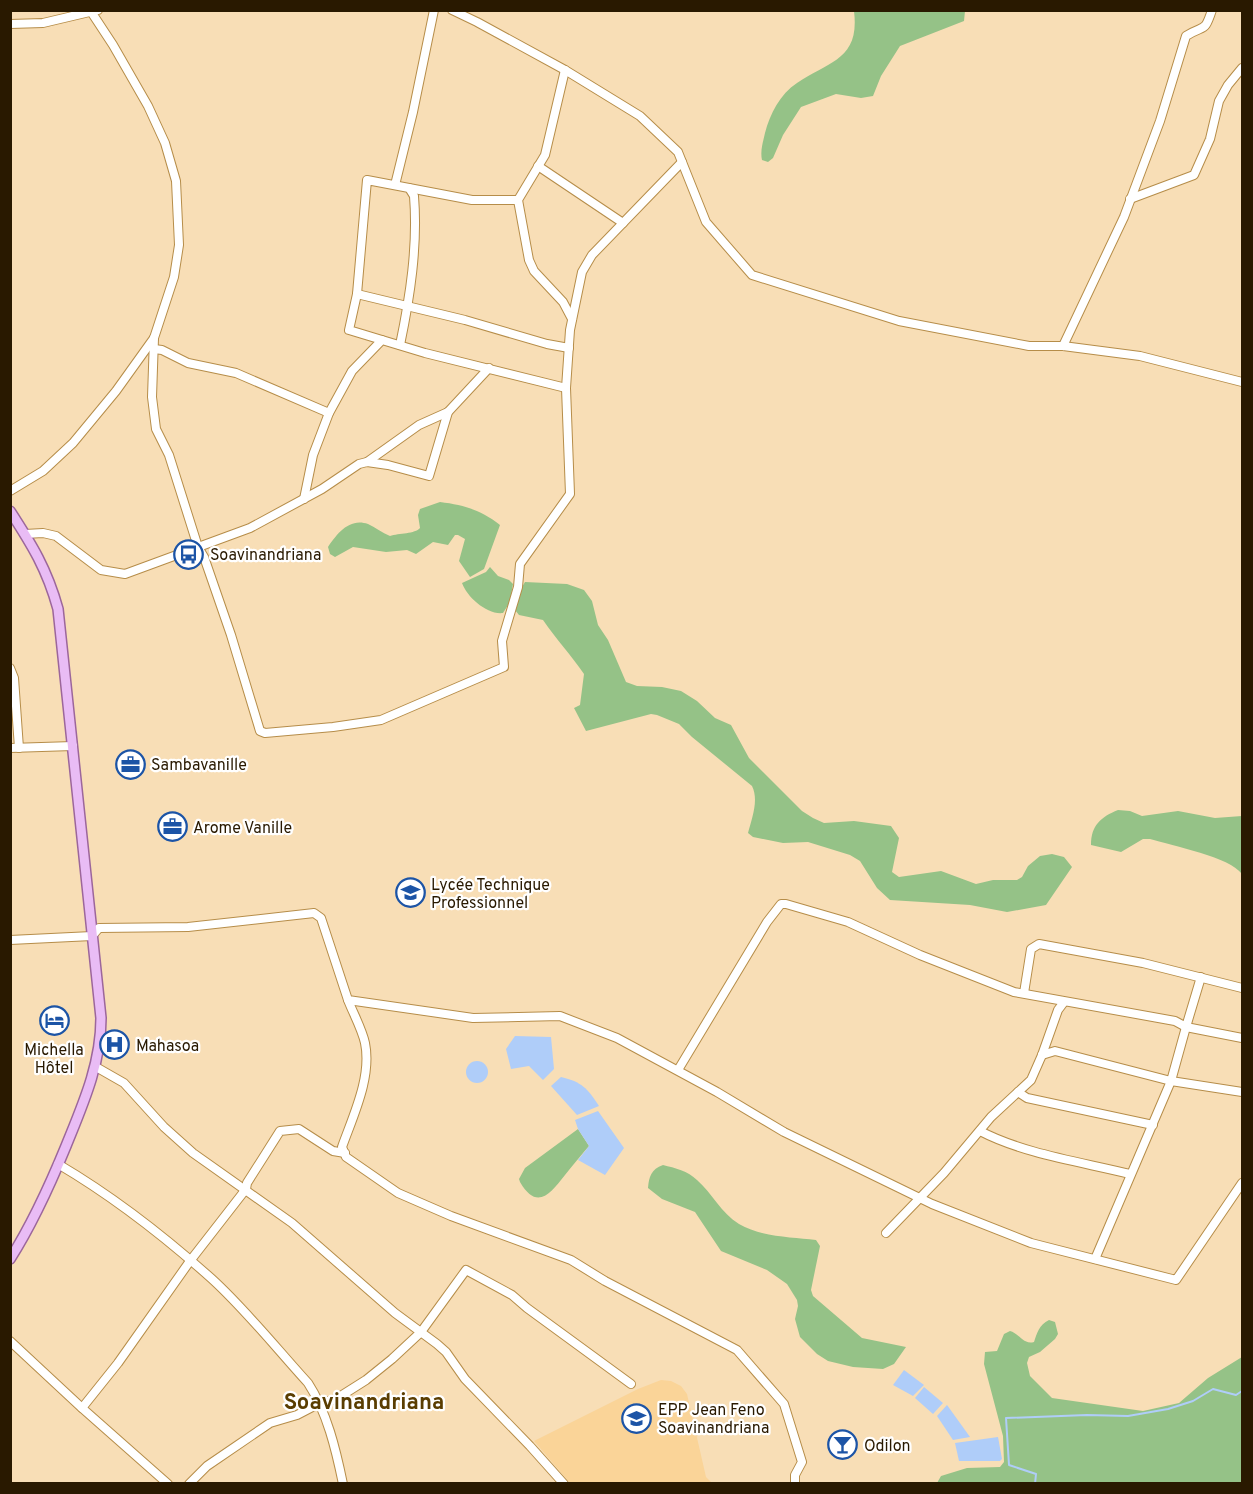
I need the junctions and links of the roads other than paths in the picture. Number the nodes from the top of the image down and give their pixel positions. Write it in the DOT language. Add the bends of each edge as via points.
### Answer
graph roads {
  1 [pos="434,10"];
  2 [pos="452,10"];
  3 [pos="1212,10"];
  4 [pos="93,11"];
  5 [pos="10,24"];
  6 [pos="1242,68"];
  7 [pos="565,70"];
  8 [pos="682,162"];
  9 [pos="538,166"];
  10 [pos="395,185"];
  11 [pos="409,188"];
  12 [pos="1130,199"];
  13 [pos="518,200"];
  14 [pos="623,223"];
  15 [pos="357,294"];
  16 [pos="408,306"];
  17 [pos="572,319"];
  18 [pos="154,338"];
  19 [pos="382,340"];
  20 [pos="400,345"];
  21 [pos="1063,346"];
  22 [pos="569,348"];
  23 [pos="154,349"];
  24 [pos="489,368"];
  25 [pos="1242,382"];
  26 [pos="566,388"];
  27 [pos="447,412"];
  28 [pos="329,413"];
  29 [pos="367,462"];
  30 [pos="10,491"];
  31 [pos="304,499"];
  32 [pos="10,511"];
  33 [pos="25,534"];
  34 [pos="198,547"];
  35 [pos="10,668"];
  36 [pos="13,711"];
  37 [pos="73,746"];
  38 [pos="15,748"];
  39 [pos="92,936"];
  40 [pos="10,940"];
  41 [pos="1201,978"];
  42 [pos="1242,988"];
  43 [pos="1024,993"];
  44 [pos="348,1000"];
  45 [pos="1064,1002"];
  46 [pos="1186,1027"];
  47 [pos="1242,1038"];
  48 [pos="1042,1055"];
  49 [pos="96,1067"];
  50 [pos="678,1070"];
  51 [pos="1171,1081"];
  52 [pos="1018,1092"];
  53 [pos="1242,1092"];
  54 [pos="1153,1125"];
  55 [pos="980,1131"];
  56 [pos="345,1153"];
  57 [pos="58,1164"];
  58 [pos="1130,1173"];
  59 [pos="1242,1182"];
  60 [pos="246,1189"];
  61 [pos="920,1198"];
  62 [pos="886,1233"];
  63 [pos="10,1259"];
  64 [pos="1095,1259"];
  65 [pos="190,1261"];
  66 [pos="421,1332"];
  67 [pos="10,1341"];
  68 [pos="631,1384"];
  69 [pos="320,1403"];
  70 [pos="82,1408"];
  71 [pos="168,1484"];
  72 [pos="189,1484"];
  73 [pos="343,1484"];
  74 [pos="564,1484"];
  75 [pos="795,1484"];
  1 -- 10 [label="street"];
  2 -- 7 [label="street"];
  3 -- 12 [label="street" via="1203,30 1186,36 1160,121"];
  4 -- 5 [label="street" via="43,23"];
  4 -- 18 [label="street" via="148,106 176,181 179,245 174,277"];
  6 -- 12 [label="street" via="1219,101 1210,139 1194,175"];
  7 -- 8 [label="street" via="640,116 678,152"];
  7 -- 9 [label="street" via="545,155"];
  8 -- 14 [label="street"];
  8 -- 21 [label="street" via="706,222 752,275 899,321 1029,346"];
  9 -- 13 [label="street"];
  9 -- 14 [label="street"];
  10 -- 11 [label="street"];
  10 -- 15 [label="street" via="367,180"];
  11 -- 13 [label="street" via="472,200"];
  11 -- 16 [label="street" via="415,209"];
  12 -- 21 [label="street"];
  13 -- 17 [label="street" via="529,260"];
  14 -- 17 [label="street" via="592,255 582,272"];
  15 -- 16 [label="street"];
  15 -- 19 [label="street" via="349,330"];
  16 -- 20 [label="street"];
  16 -- 22 [label="street"];
  17 -- 22 [label="street"];
  18 -- 23 [label="street"];
  18 -- 30 [label="street" via="73,443 43,471"];
  19 -- 20 [label="street"];
  19 -- 28 [label="street" via="352,371"];
  20 -- 24 [label="street"];
  21 -- 25 [label="street" via="1140,356"];
  22 -- 26 [label="street"];
  23 -- 28 [label="street" via="188,363 236,372"];
  23 -- 34 [label="street" via="152,397 156,429 169,455"];
  24 -- 26 [label="street"];
  24 -- 27 [label="street"];
  26 -- 34 [label="street" via="570,494 520,564 518,587 502,642 504,667 381,720 265,733 260,731 231,635"];
  27 -- 29 [label="street" via="419,424"];
  27 -- 29 [label="street" via="429,476"];
  28 -- 31 [label="street" via="313,455"];
  29 -- 31 [label="street"];
  31 -- 34 [label="street" via="250,528"];
  32 -- 33 [label="main road"];
  33 -- 34 [label="street" via="56,536 101,570 125,574"];
  33 -- 37 [label="main road" via="51,582 58,609"];
  35 -- 36 [label="street" via="14,678"];
  36 -- 38 [label="street"];
  37 -- 38 [label="street"];
  37 -- 39 [label="main road"];
  39 -- 40 [label="street"];
  39 -- 44 [label="street" via="99,928 188,927 314,913 321,918"];
  39 -- 49 [label="main road" via="101,1018"];
  41 -- 42 [label="street"];
  41 -- 43 [label="street" via="1143,963 1035,944"];
  41 -- 46 [label="street"];
  43 -- 45 [label="street"];
  43 -- 50 [label="street" via="920,956 848,922 781,904"];
  44 -- 50 [label="street" via="473,1018 560,1016 617,1038"];
  44 -- 56 [label="street" via="365,1042 366,1057 364,1078 342,1148"];
  45 -- 46 [label="street" via="1174,1021"];
  45 -- 48 [label="street"];
  46 -- 47 [label="street"];
  46 -- 51 [label="street"];
  48 -- 51 [label="street" via="1055,1051"];
  48 -- 52 [label="street" via="1031,1080"];
  49 -- 57 [label="main road"];
  49 -- 60 [label="street" via="124,1083 193,1153"];
  50 -- 61 [label="street" via="784,1132"];
  51 -- 53 [label="street"];
  51 -- 54 [label="street"];
  52 -- 54 [label="street" via="1027,1098"];
  52 -- 55 [label="street"];
  54 -- 58 [label="street"];
  55 -- 58 [label="street" via="1038,1151"];
  55 -- 61 [label="street"];
  56 -- 60 [label="street" via="333,1151 299,1129 280,1131"];
  56 -- 75 [label="street" via="398,1194 571,1260 737,1350 784,1404 801,1462"];
  57 -- 63 [label="main road"];
  57 -- 65 [label="street" via="101,1190"];
  58 -- 64 [label="street"];
  59 -- 64 [label="street" via="1176,1280"];
  60 -- 65 [label="street"];
  60 -- 66 [label="street"];
  61 -- 62 [label="street"];
  61 -- 64 [label="street" via="1032,1242"];
  65 -- 69 [label="street" via="213,1280 308,1383"];
  65 -- 70 [label="street"];
  66 -- 68 [label="street" via="466,1269 512,1294"];
  66 -- 69 [label="street" via="366,1380 336,1399"];
  66 -- 74 [label="street" via="446,1352 465,1379"];
  67 -- 70 [label="street"];
  69 -- 72 [label="street" via="270,1423 207,1466"];
  69 -- 73 [label="street"];
  70 -- 71 [label="street"];
}
